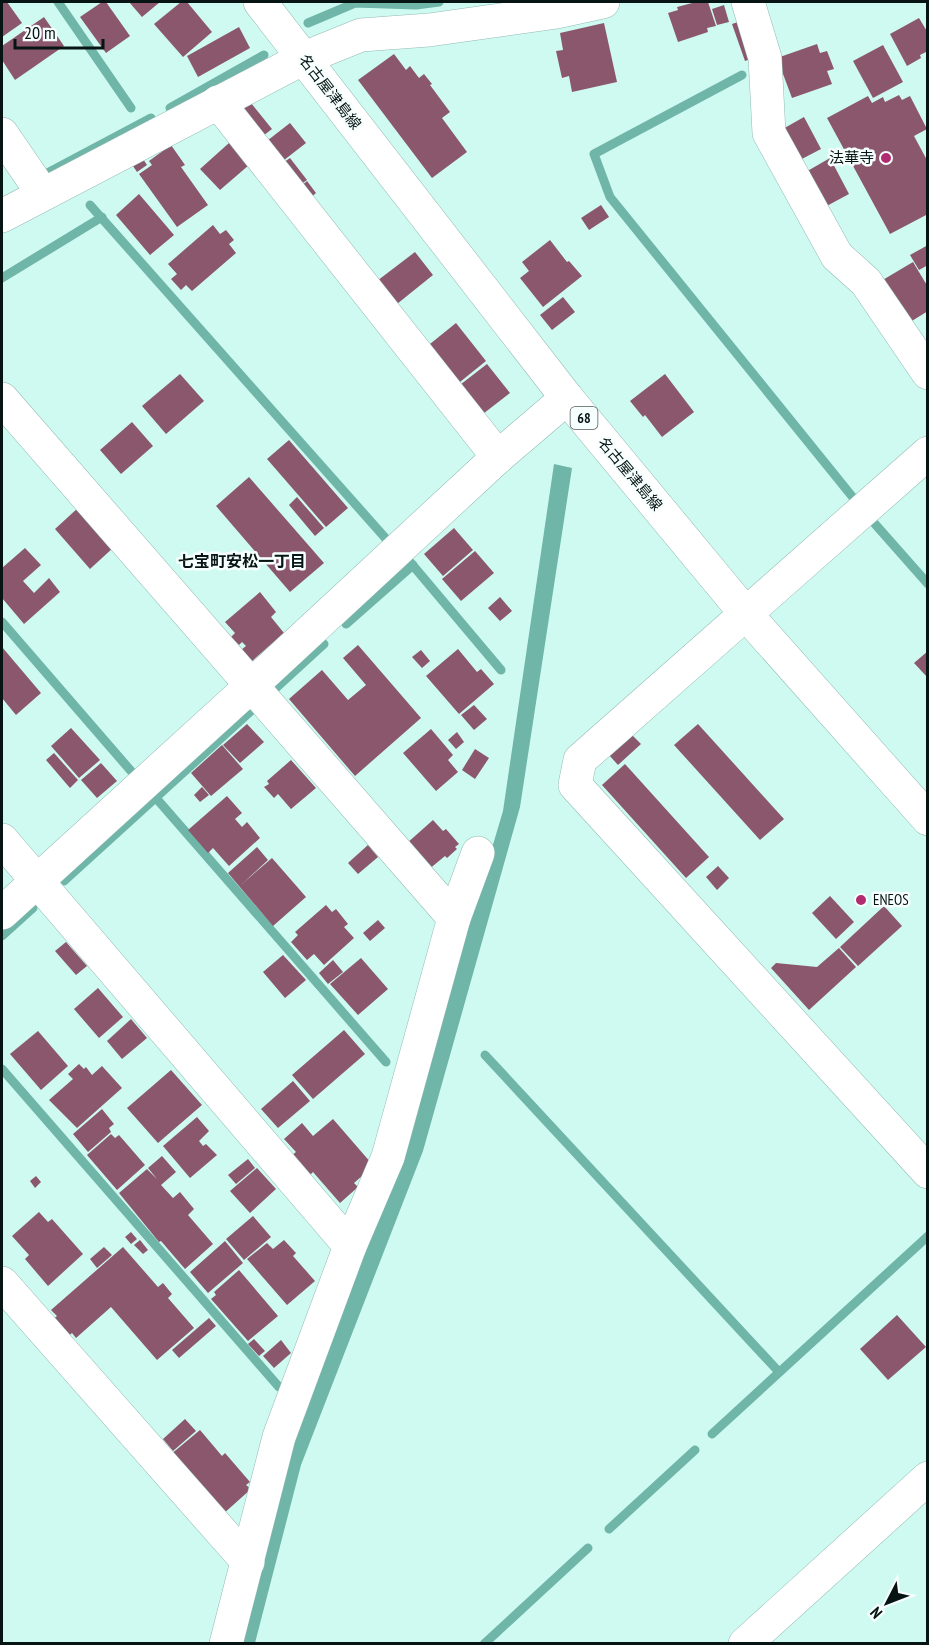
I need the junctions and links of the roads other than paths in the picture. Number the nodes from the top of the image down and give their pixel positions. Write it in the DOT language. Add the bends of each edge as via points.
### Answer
graph roads {
  1 [pos="260,2"];
  2 [pos="603,2"];
  3 [pos="748,2"];
  4 [pos="429,16"];
  5 [pos="304,58"];
  6 [pos="218,102"];
  7 [pos="2,134"];
  8 [pos="37,185"];
  9 [pos="2,216"];
  10 [pos="927,372"];
  11 [pos="567,398"];
  12 [pos="2,399"];
  13 [pos="927,453"];
  14 [pos="498,458"];
  15 [pos="746,614"];
  16 [pos="252,685"];
  17 [pos="927,819"];
  18 [pos="2,840"];
  19 [pos="478,853"];
  20 [pos="37,880"];
  21 [pos="2,913"];
  22 [pos="454,918"];
  23 [pos="927,1172"];
  24 [pos="350,1246"];
  25 [pos="2,1283"];
  26 [pos="927,1478"];
  27 [pos="248,1562"];
  28 [pos="226,1644"];
  29 [pos="745,1644"];
  1 -- 5 [label="street, 名古屋津島線 / 68"];
  2 -- 4 [label="street" via="557,12"];
  3 -- 10 [label="street" via="765,58 769,133 837,255 866,282"];
  4 -- 5 [label="street" via="361,34"];
  5 -- 6 [label="street"];
  5 -- 11 [label="street, 名古屋津島線 / 68"];
  6 -- 8 [label="street"];
  6 -- 14 [label="street"];
  7 -- 8 [label="street"];
  8 -- 9 [label="street"];
  11 -- 14 [label="street"];
  11 -- 15 [label="street, 名古屋津島線 / 68"];
  12 -- 16 [label="street"];
  13 -- 15 [label="street"];
  14 -- 16 [label="street"];
  15 -- 17 [label="street, 名古屋津島線 / 68"];
  15 -- 23 [label="street" via="580,760 575,785"];
  16 -- 20 [label="street"];
  16 -- 22 [label="street"];
  18 -- 20 [label="street"];
  19 -- 22 [label="street"];
  20 -- 21 [label="street"];
  20 -- 24 [label="street"];
  22 -- 24 [label="street" via="388,1157"];
  24 -- 27 [label="street" via="279,1437"];
  25 -- 27 [label="street"];
  26 -- 29 [label="street"];
  27 -- 28 [label="street"];
}
